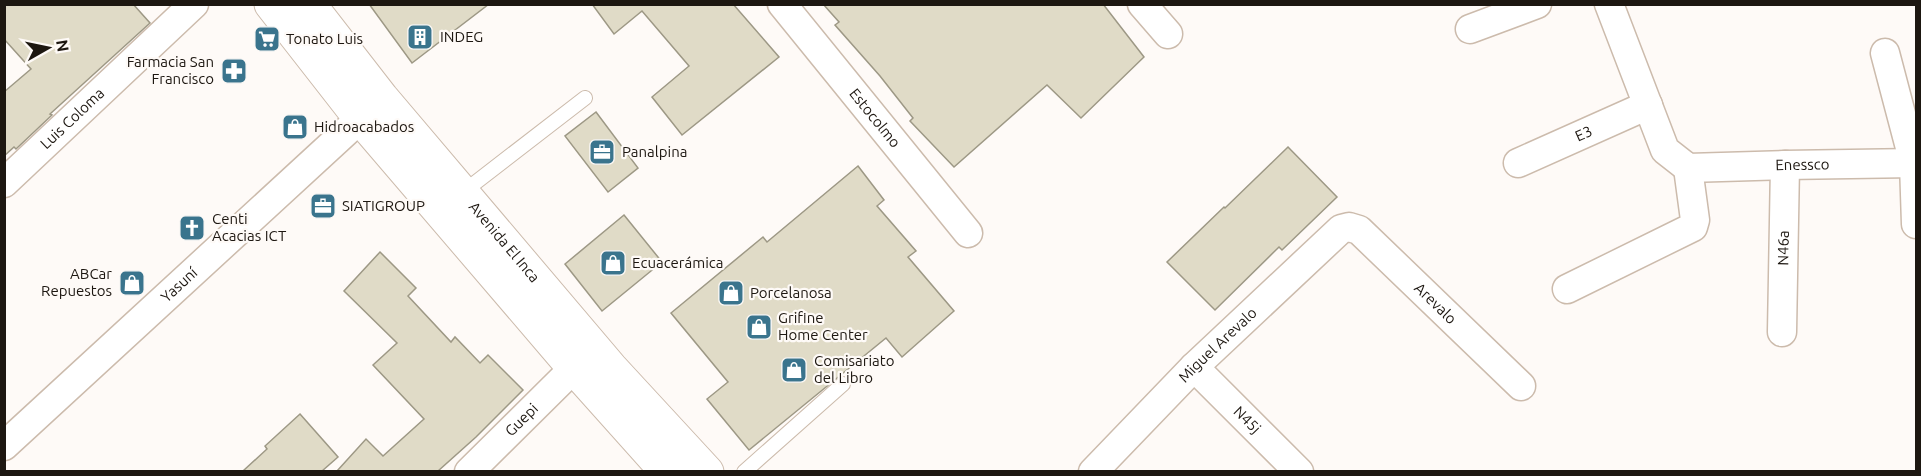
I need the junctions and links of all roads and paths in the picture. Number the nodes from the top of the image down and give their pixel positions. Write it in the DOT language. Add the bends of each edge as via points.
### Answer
graph roads {
  1 [pos="194,4"];
  2 [pos="272,4"];
  3 [pos="309,4"];
  4 [pos="782,4"];
  5 [pos="1142,4"];
  6 [pos="1537,4"];
  7 [pos="1609,4"];
  8 [pos="1470,29"];
  9 [pos="1168,34"];
  10 [pos="1885,53"];
  11 [pos="585,98"];
  12 [pos="1648,105"];
  13 [pos="371,108"];
  14 [pos="1518,163"];
  15 [pos="1915,163"];
  16 [pos="1785,165"];
  17 [pos="1688,168"];
  18 [pos="4,183"];
  19 [pos="462,193"];
  20 [pos="1917,225"];
  21 [pos="1349,227"];
  22 [pos="968,233"];
  23 [pos="1567,289"];
  24 [pos="1782,332"];
  25 [pos="1194,367"];
  26 [pos="574,368"];
  27 [pos="843,384"];
  28 [pos="1521,386"];
  29 [pos="4,446"];
  30 [pos="469,471"];
  31 [pos="667,471"];
  32 [pos="707,471"];
  33 [pos="744,471"];
  34 [pos="1093,471"];
  35 [pos="1299,471"];
  1 -- 18 [label="street, Luis Coloma"];
  2 -- 13 [label="main road, Avenida El Inca"];
  3 -- 13 [label="main road, Avenida El Inca"];
  4 -- 22 [label="street, Estocolmo"];
  5 -- 9 [label="street"];
  6 -- 8 [label="street"];
  7 -- 12 [label="street"];
  10 -- 15 [label="street"];
  11 -- 19 [label="lane"];
  12 -- 14 [label="street, E3"];
  12 -- 17 [label="street" via="1665,150"];
  13 -- 19 [label="main road, Avenida El Inca"];
  13 -- 26 [label="main road, Avenida El Inca"];
  13 -- 29 [label="street, Yasuní"];
  15 -- 16 [label="street, Enessco"];
  15 -- 20 [label="street"];
  16 -- 17 [label="street, Enessco"];
  16 -- 24 [label="street, N46a"];
  17 -- 23 [label="street" via="1693,226"];
  19 -- 32 [label="main road, Avenida El Inca" via="611,368"];
  21 -- 25 [label="street, Miguel Arevalo" via="1341,229"];
  21 -- 28 [label="street, Arevalo" via="1359,230"];
  25 -- 34 [label="street, Miguel Arevalo"];
  25 -- 35 [label="street, N45j"];
  26 -- 30 [label="street, Guepi"];
  26 -- 31 [label="main road, Avenida El Inca"];
  27 -- 33 [label="lane"];
}
